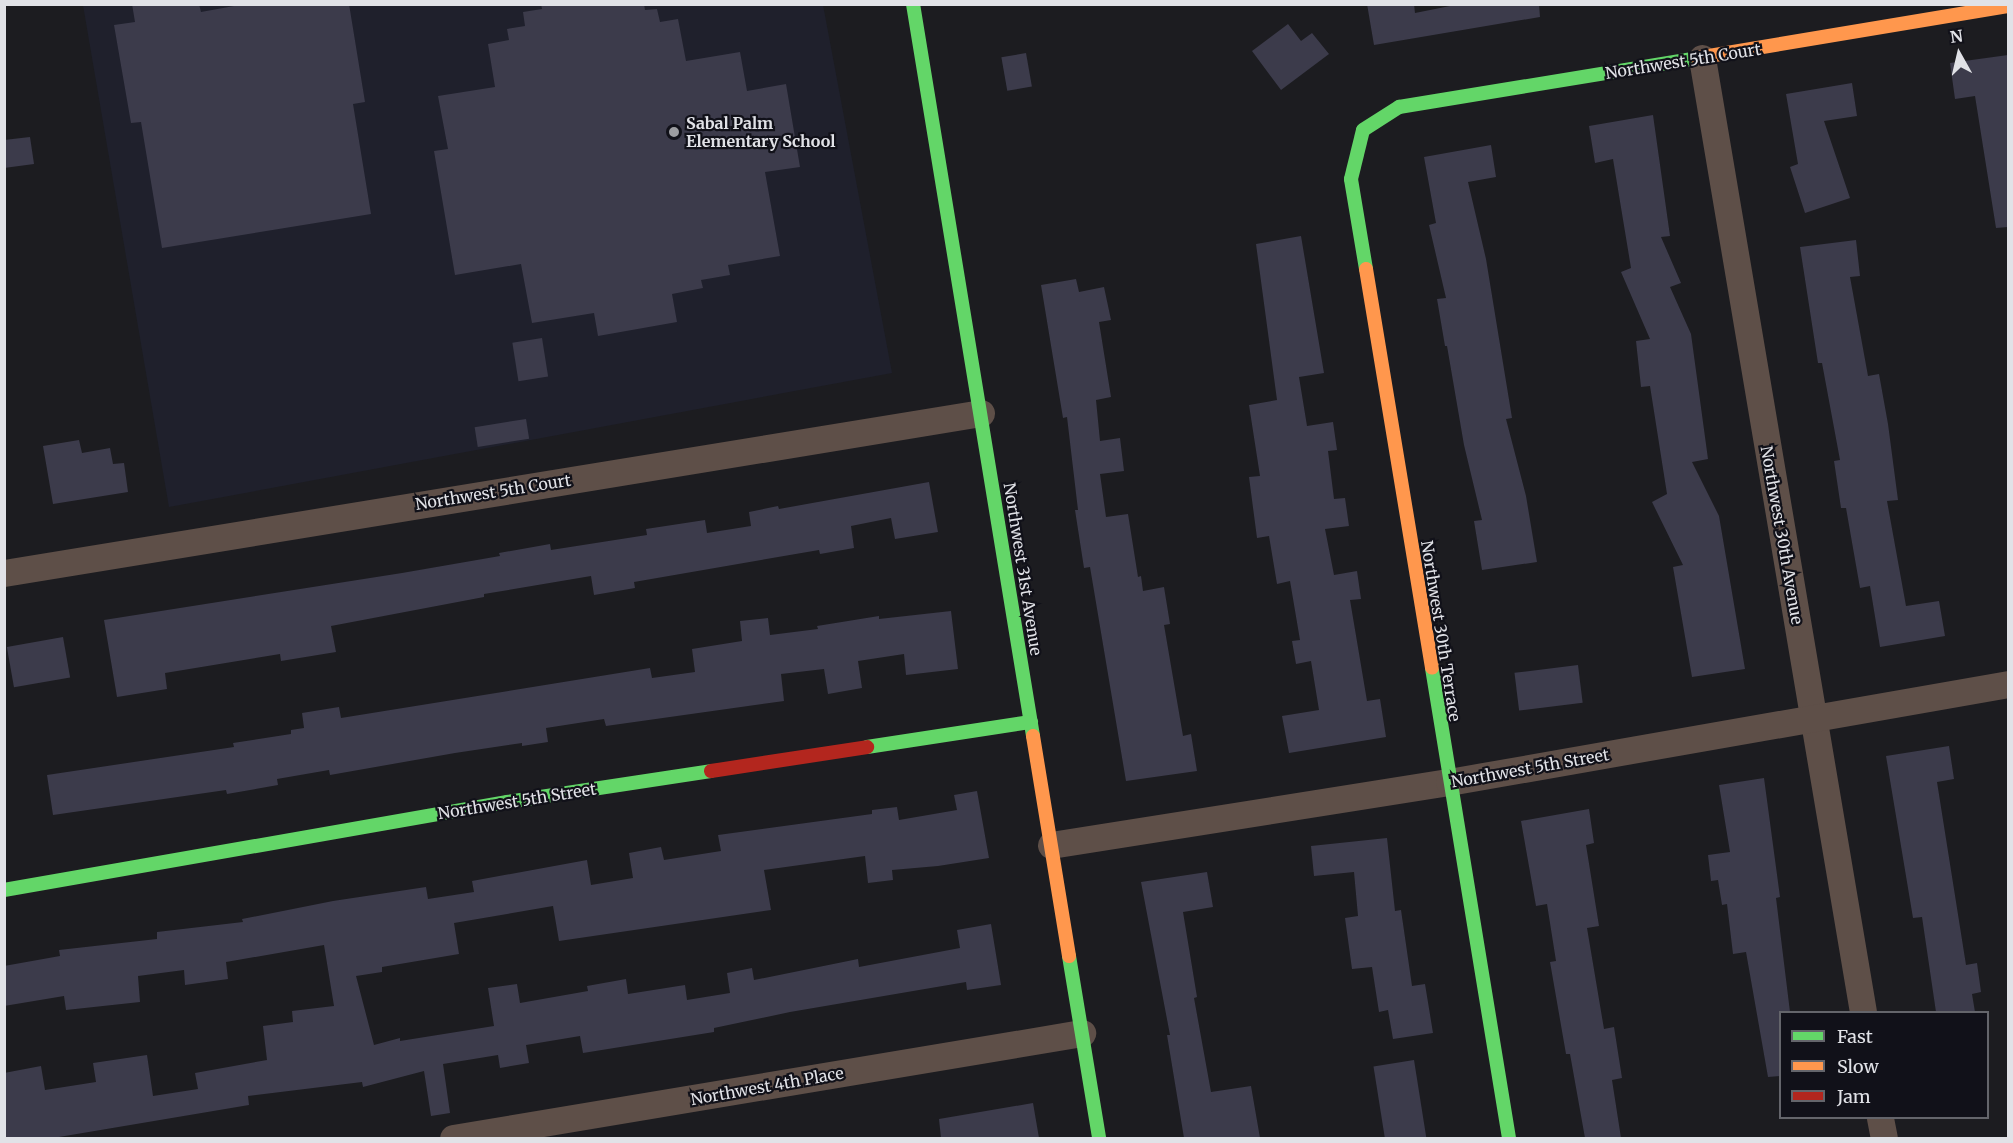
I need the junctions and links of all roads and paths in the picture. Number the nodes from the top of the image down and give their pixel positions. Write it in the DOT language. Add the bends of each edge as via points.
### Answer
graph roads {
  1 [pos="913,4"];
  2 [pos="2008,6"];
  3 [pos="1702,58"];
  4 [pos="1363,130"];
  5 [pos="981,413"];
  6 [pos="4,573"];
  7 [pos="2008,684"];
  8 [pos="1814,718"];
  9 [pos="1031,722"];
  10 [pos="1449,782"];
  11 [pos="1051,845"];
  12 [pos="4,890"];
  13 [pos="1863,1011"];
  14 [pos="1082,1034"];
  15 [pos="1880,1119"];
  16 [pos="453,1138"];
  17 [pos="1099,1138"];
  18 [pos="1509,1138"];
  19 [pos="1884,1138"];
  1 -- 5 [label="street, Northwest 31st Avenue"];
  2 -- 3 [label="street, Northwest 5th Court"];
  3 -- 4 [label="street, Northwest 5th Court" via="1399,108"];
  3 -- 8 [label="street, Northwest 30th Avenue"];
  4 -- 10 [label="street, Northwest 30th Terrace" via="1351,179"];
  5 -- 6 [label="street, Northwest 5th Court"];
  5 -- 9 [label="street, Northwest 31st Avenue"];
  7 -- 8 [label="street, Northwest 5th Street"];
  8 -- 10 [label="street, Northwest 5th Street"];
  8 -- 13 [label="street, Northwest 30th Avenue"];
  9 -- 11 [label="street, Northwest 31st Avenue"];
  9 -- 12 [label="street, Northwest 5th Street" via="507,802"];
  10 -- 11 [label="street, Northwest 5th Street"];
  10 -- 18 [label="street, Northwest 30th Terrace"];
  11 -- 14 [label="street, Northwest 31st Avenue"];
  14 -- 16 [label="street, Northwest 4th Place"];
  14 -- 17 [label="street, Northwest 31st Avenue"];
  15 -- 19 [label="street"];
}
